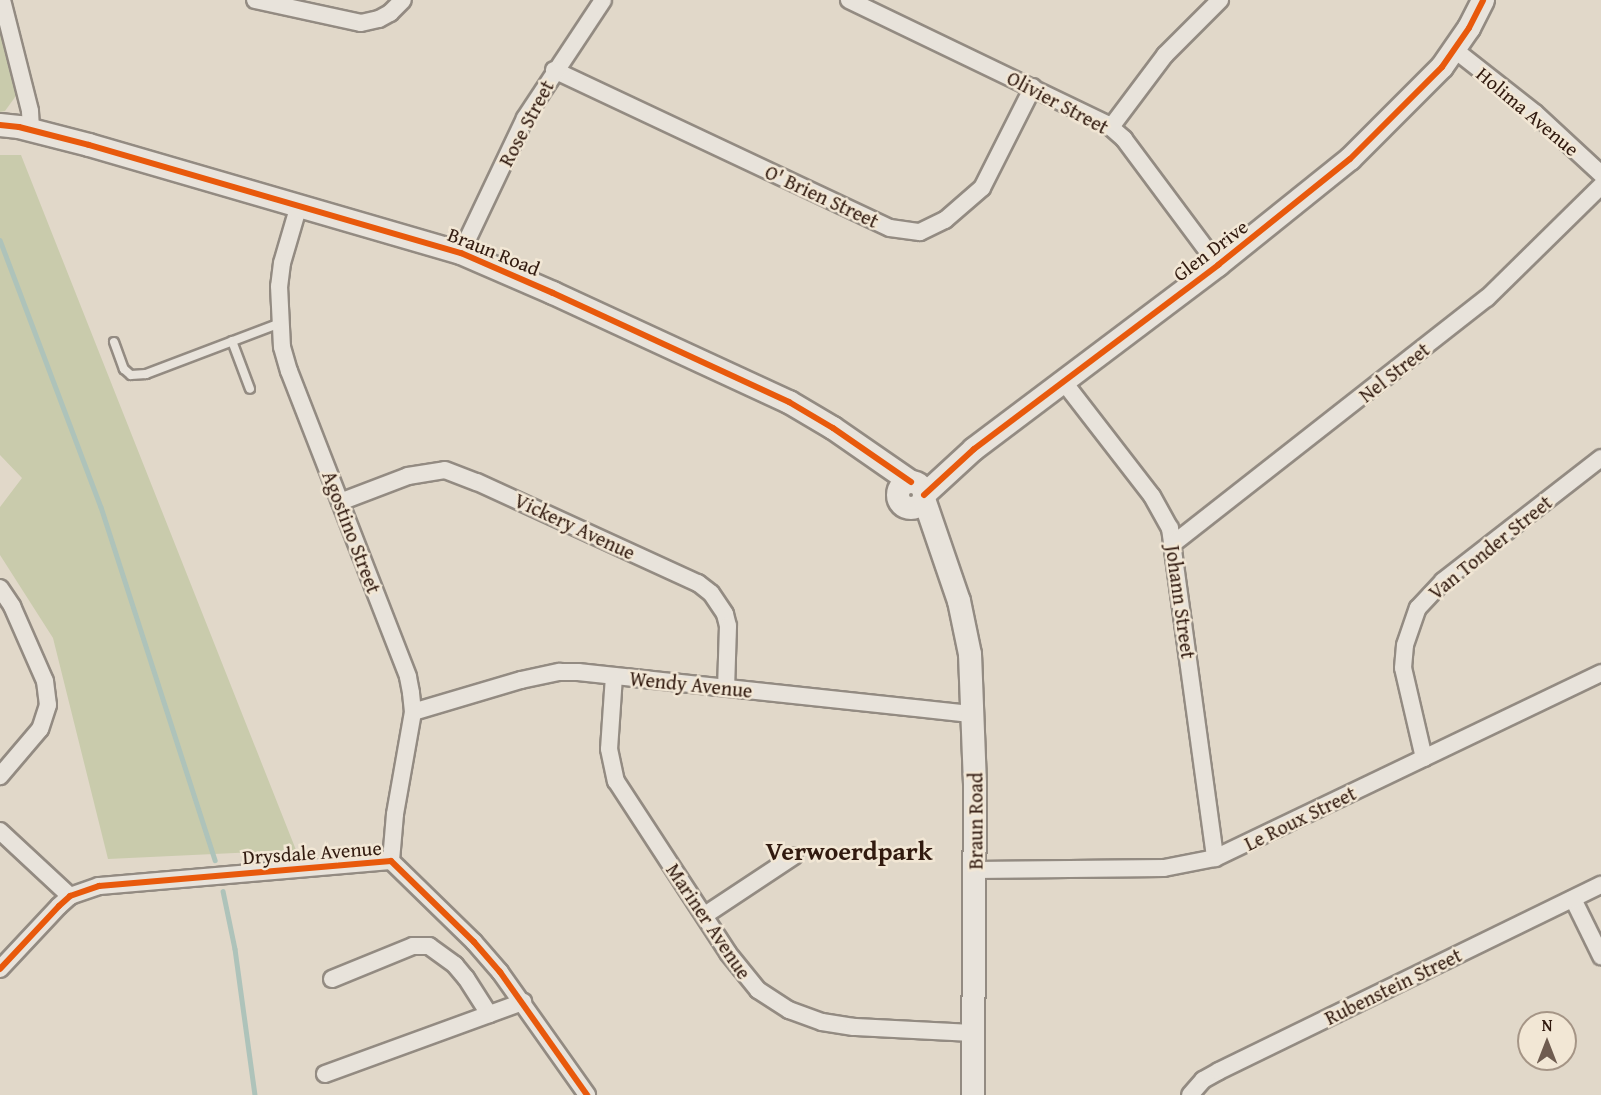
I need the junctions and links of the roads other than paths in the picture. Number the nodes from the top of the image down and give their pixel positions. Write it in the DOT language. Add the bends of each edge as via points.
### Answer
graph roads {
  1 [pos="2,0"];
  2 [pos="255,0"];
  3 [pos="403,0"];
  4 [pos="603,0"];
  5 [pos="849,0"];
  6 [pos="1483,0"];
  7 [pos="1215,2"];
  8 [pos="1455,50"];
  9 [pos="555,70"];
  10 [pos="1033,87"];
  11 [pos="0,125"];
  12 [pos="1112,127"];
  13 [pos="31,130"];
  14 [pos="0,136"];
  15 [pos="1601,174"];
  16 [pos="1601,186"];
  17 [pos="299,205"];
  18 [pos="461,253"];
  19 [pos="1218,265"];
  20 [pos="280,323"];
  21 [pos="232,341"];
  22 [pos="114,342"];
  23 [pos="1063,381"];
  24 [pos="250,389"];
  25 [pos="1601,458"];
  26 [pos="913,493"];
  27 [pos="340,502"];
  28 [pos="1174,543"];
  29 [pos="0,588"];
  30 [pos="1601,673"];
  31 [pos="614,676"];
  32 [pos="726,688"];
  33 [pos="413,712"];
  34 [pos="973,714"];
  35 [pos="1424,758"];
  36 [pos="0,776"];
  37 [pos="0,831"];
  38 [pos="794,856"];
  39 [pos="1215,858"];
  40 [pos="391,861"];
  41 [pos="975,870"];
  42 [pos="1601,885"];
  43 [pos="70,896"];
  44 [pos="1573,899"];
  45 [pos="705,915"];
  46 [pos="1601,956"];
  47 [pos="0,969"];
  48 [pos="332,980"];
  49 [pos="523,1002"];
  50 [pos="489,1014"];
  51 [pos="974,1033"];
  52 [pos="324,1074"];
  53 [pos="587,1095"];
  54 [pos="973,1095"];
  55 [pos="1190,1095"];
  1 -- 13 [label="street" via="30,111"];
  2 -- 3 [label="street" via="361,23 380,19"];
  4 -- 9 [label="street, Rose Street"];
  5 -- 10 [label="street, Olivier Street"];
  6 -- 8 [label="street, Glen Drive"];
  7 -- 12 [label="street" via="1160,60"];
  8 -- 15 [label="street, Holima Avenue" via="1535,112"];
  8 -- 19 [label="street, Glen Drive" via="1431,80 1350,159"];
  9 -- 10 [label="street, O' Brien Street" via="890,228 920,232 945,220 982,188"];
  9 -- 18 [label="street, Rose Street" via="525,117"];
  10 -- 12 [label="street, Olivier Street"];
  11 -- 13 [label="street, Braun Road"];
  12 -- 19 [label="street, Olivier Street"];
  13 -- 14 [label="street, Braun Road"];
  13 -- 17 [label="street, Braun Road"];
  16 -- 28 [label="street, Nel Street" via="1487,298"];
  17 -- 18 [label="street, Braun Road"];
  17 -- 20 [label="street, Agostino Street" via="282,263"];
  18 -- 26 [label="street, Braun Road" via="789,402 825,423"];
  19 -- 23 [label="street, Glen Drive"];
  20 -- 21 [label="lane"];
  20 -- 27 [label="street, Agostino Street" via="288,371"];
  21 -- 22 [label="lane" via="146,374 131,375 124,369"];
  21 -- 24 [label="lane"];
  23 -- 26 [label="street, Glen Drive"];
  23 -- 28 [label="street, Johann Street" via="1152,496"];
  25 -- 35 [label="street, Van Tonder Street" via="1443,581 1418,608 1405,645 1403,668"];
  26 -- 34 [label="street, Braun Road" via="940,552 965,626"];
  27 -- 32 [label="street, Vickery Avenue" via="408,476 451,471 698,583 711,592 726,614"];
  27 -- 33 [label="street, Agostino Street" via="408,677"];
  28 -- 39 [label="street, Johann Street"];
  29 -- 36 [label="street" via="45,681 48,705 40,729"];
  30 -- 35 [label="street, Le Roux Street"];
  31 -- 32 [label="street, Wendy Avenue"];
  31 -- 33 [label="street, Wendy Avenue" via="560,672"];
  31 -- 45 [label="street, Mariner Avenue" via="609,749 616,781"];
  32 -- 34 [label="street, Wendy Avenue"];
  33 -- 40 [label="street, Agostino Street"];
  34 -- 41 [label="street, Braun Road"];
  35 -- 39 [label="street, Le Roux Street"];
  37 -- 43 [label="street"];
  38 -- 45 [label="street"];
  39 -- 41 [label="street, Le Roux Street" via="1164,868"];
  40 -- 43 [label="street, Drysdale Avenue" via="99,886"];
  40 -- 49 [label="street, Drysdale Avenue" via="474,942"];
  41 -- 51 [label="street, Braun Road"];
  42 -- 44 [label="street, Rubenstein Street"];
  43 -- 47 [label="street, Drysdale Avenue"];
  44 -- 46 [label="street"];
  44 -- 55 [label="street, Rubenstein Street" via="1219,1071 1203,1080"];
  45 -- 51 [label="street, Mariner Avenue" via="748,980 767,998 789,1010 846,1026"];
  48 -- 50 [label="street" via="413,946 429,946 455,965"];
  49 -- 50 [label="street"];
  49 -- 53 [label="street, Drysdale Avenue"];
  50 -- 52 [label="street"];
  51 -- 54 [label="street, Braun Road"];
}
